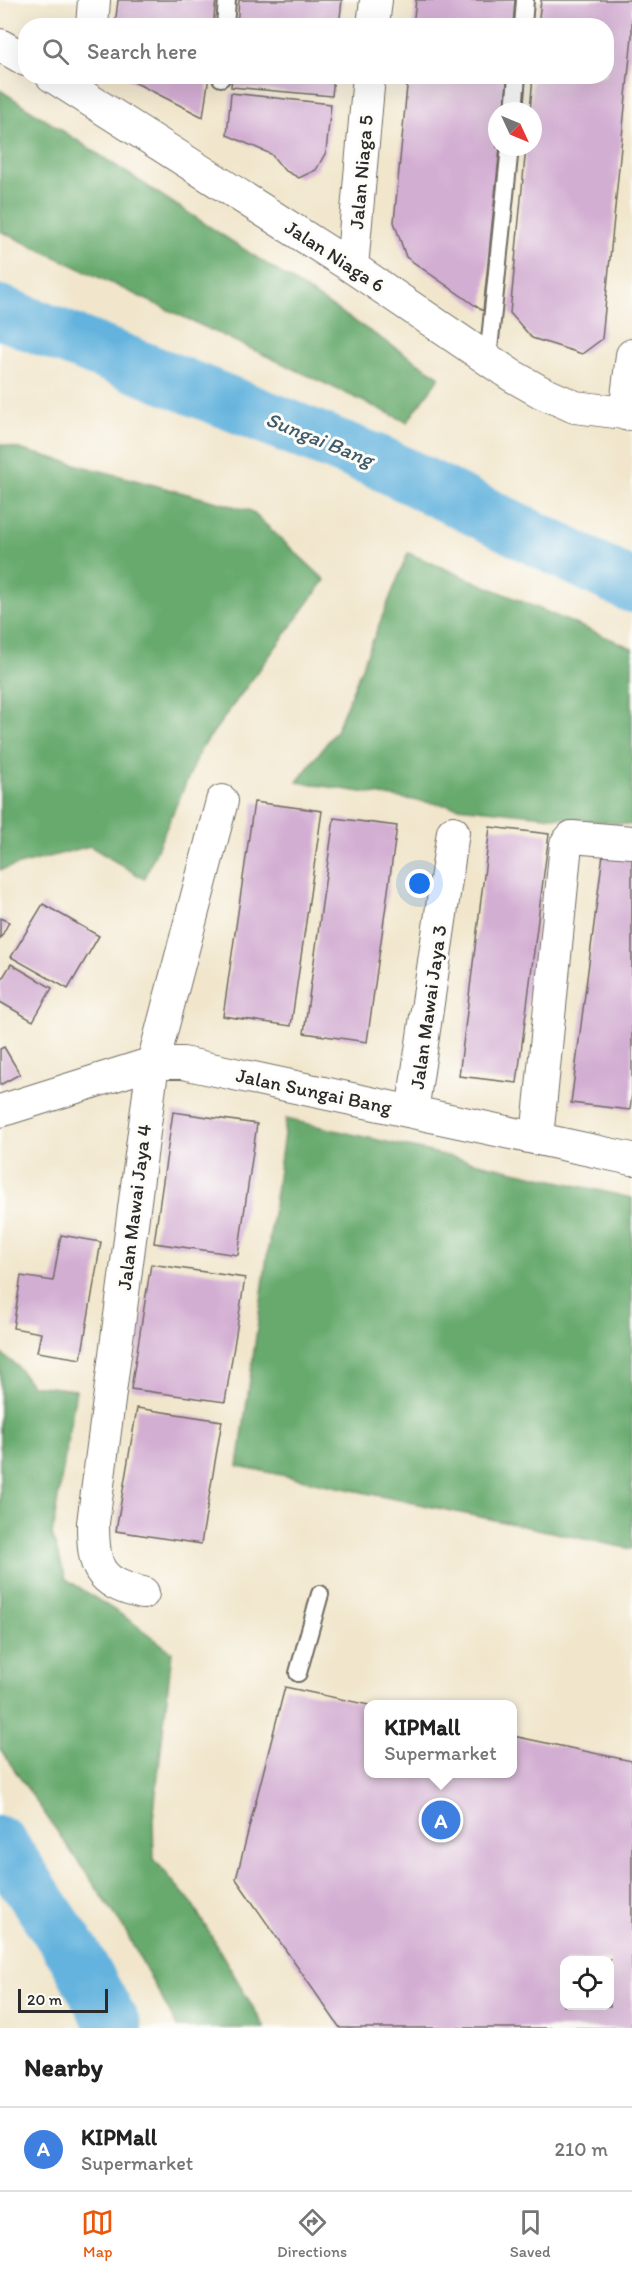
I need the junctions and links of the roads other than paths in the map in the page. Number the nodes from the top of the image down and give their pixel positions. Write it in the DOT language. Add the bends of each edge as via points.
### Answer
graph roads {
  1 [pos="94,0"];
  2 [pos="227,0"];
  3 [pos="376,0"];
  4 [pos="525,0"];
  5 [pos="93,18"];
  6 [pos="226,18"];
  7 [pos="375,18"];
  8 [pos="524,18"];
  9 [pos="0,45"];
  10 [pos="18,55"];
  11 [pos="368,84"];
  12 [pos="516,84"];
  13 [pos="86,86"];
  14 [pos="515,102"];
  15 [pos="509,156"];
  16 [pos="352,267"];
  17 [pos="632,355"];
  18 [pos="488,359"];
  19 [pos="630,417"];
  20 [pos="222,801"];
  21 [pos="453,832"];
  22 [pos="632,842"];
  23 [pos="153,1063"];
  24 [pos="0,1112"];
  25 [pos="412,1112"];
  26 [pos="537,1138"];
  27 [pos="632,1159"];
  28 [pos="143,1593"];
  29 [pos="320,1594"];
  30 [pos="298,1672"];
  1 -- 5 [label="street"];
  2 -- 6 [label="lane"];
  3 -- 7 [label="street"];
  4 -- 8 [label="lane"];
  9 -- 10 [label="street"];
  11 -- 16 [label="street, Jalan Niaga 5"];
  12 -- 14 [label="lane"];
  13 -- 16 [label="street, Jalan Niaga 6"];
  15 -- 18 [label="lane"];
  16 -- 18 [label="street, Jalan Niaga 6"];
  17 -- 19 [label="street"];
  18 -- 19 [label="street, Jalan Niaga 6" via="541,392 575,407"];
  20 -- 23 [label="street, Jalan Mawai Jaya 4"];
  21 -- 25 [label="street, Jalan Mawai Jaya 3"];
  22 -- 26 [label="street" via="572,837 566,844"];
  23 -- 24 [label="street, Jalan Sungai Bang"];
  23 -- 25 [label="street, Jalan Sungai Bang" via="183,1063"];
  23 -- 28 [label="street, Jalan Mawai Jaya 4" via="93,1523 93,1551 98,1568 117,1585"];
  25 -- 26 [label="street, Jalan Sungai Bang"];
  26 -- 27 [label="street, Jalan Sungai Bang"];
  29 -- 30 [label="lane"];
}
